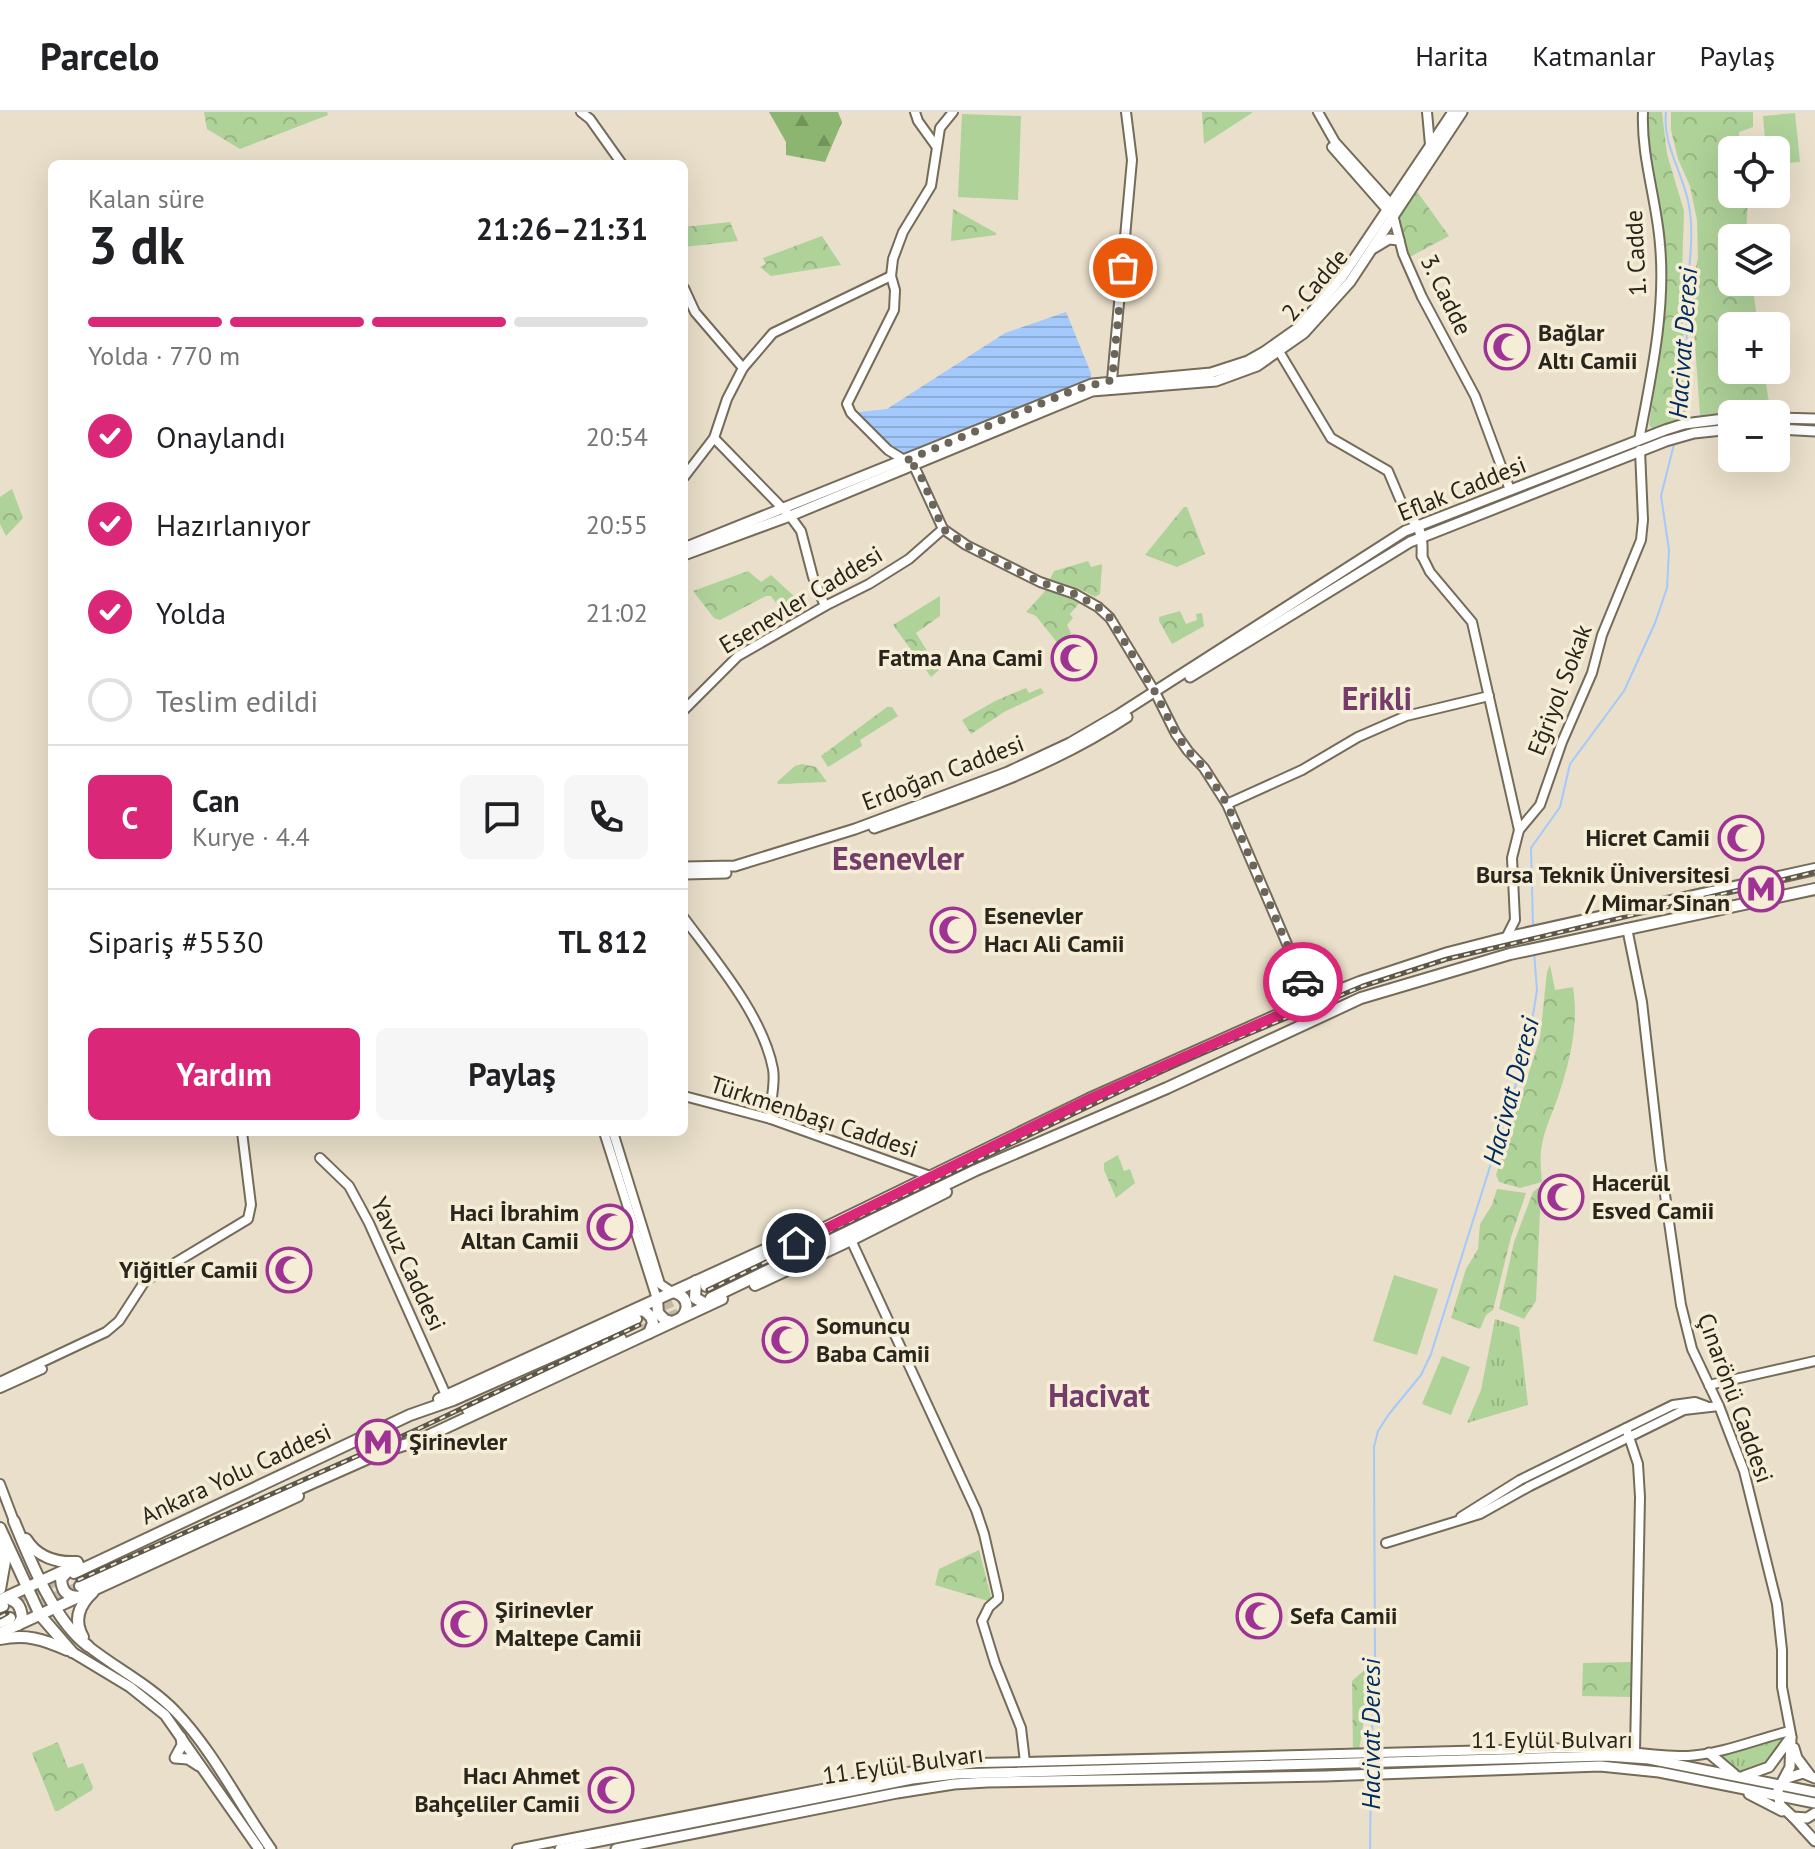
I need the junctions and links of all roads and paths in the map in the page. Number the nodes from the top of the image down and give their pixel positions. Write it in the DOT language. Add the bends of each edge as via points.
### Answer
graph roads {
  1 [pos="581,112"];
  2 [pos="915,112"];
  3 [pos="953,112"];
  4 [pos="1126,112"];
  5 [pos="1312,112"];
  6 [pos="1318,112"];
  7 [pos="1427,112"];
  8 [pos="1453,112"];
  9 [pos="1462,112"];
  10 [pos="1643,112"];
  11 [pos="1430,145"];
  12 [pos="936,146"];
  13 [pos="619,160"];
  14 [pos="1380,193"];
  15 [pos="1397,194"];
  16 [pos="1389,210"];
  17 [pos="1399,240"];
  18 [pos="1369,253"];
  19 [pos="891,276"];
  20 [pos="688,297"];
  21 [pos="695,312"];
  22 [pos="688,315"];
  23 [pos="1277,348"];
  24 [pos="743,368"];
  25 [pos="1112,380"];
  26 [pos="1791,418"];
  27 [pos="1718,419"];
  28 [pos="1815,419"];
  29 [pos="1790,428"];
  30 [pos="1718,430"];
  31 [pos="1815,431"];
  32 [pos="714,438"];
  33 [pos="1643,444"];
  34 [pos="909,463"];
  35 [pos="688,472"];
  36 [pos="1510,490"];
  37 [pos="1405,511"];
  38 [pos="786,513"];
  39 [pos="1419,525"];
  40 [pos="943,529"];
  41 [pos="1405,531"];
  42 [pos="1423,536"];
  43 [pos="1410,542"];
  44 [pos="688,547"];
  45 [pos="688,553"];
  46 [pos="1422,556"];
  47 [pos="825,606"];
  48 [pos="1156,694"];
  49 [pos="1489,696"];
  50 [pos="688,706"];
  51 [pos="1227,804"];
  52 [pos="1519,830"];
  53 [pos="688,867"];
  54 [pos="1815,869"];
  55 [pos="688,874"];
  56 [pos="1815,889"];
  57 [pos="688,923"];
  58 [pos="1627,928"];
  59 [pos="1510,937"];
  60 [pos="1302,979"];
  61 [pos="1332,993"];
  62 [pos="1292,1009"];
  63 [pos="688,1097"];
  64 [pos="771,1119"];
  65 [pos="242,1136"];
  66 [pos="605,1136"];
  67 [pos="614,1136"];
  68 [pos="1018,1154"];
  69 [pos="320,1158"];
  70 [pos="930,1176"];
  71 [pos="851,1240"];
  72 [pos="701,1284"];
  73 [pos="672,1292"];
  74 [pos="657,1299"];
  75 [pos="709,1302"];
  76 [pos="124,1313"];
  77 [pos="636,1314"];
  78 [pos="677,1320"];
  79 [pos="645,1331"];
  80 [pos="1815,1361"];
  81 [pos="0,1382"];
  82 [pos="1709,1385"];
  83 [pos="0,1388"];
  84 [pos="446,1395"];
  85 [pos="1707,1406"];
  86 [pos="1719,1406"];
  87 [pos="410,1415"];
  88 [pos="1626,1428"];
  89 [pos="1630,1437"];
  90 [pos="345,1446"];
  91 [pos="381,1452"];
  92 [pos="0,1484"];
  93 [pos="14,1521"];
  94 [pos="1455,1521"];
  95 [pos="0,1529"];
  96 [pos="1386,1543"];
  97 [pos="83,1561"];
  98 [pos="74,1573"];
  99 [pos="41,1581"];
  100 [pos="96,1588"];
  101 [pos="28,1591"];
  102 [pos="79,1591"];
  103 [pos="46,1595"];
  104 [pos="1,1600"];
  105 [pos="56,1608"];
  106 [pos="42,1614"];
  107 [pos="9,1622"];
  108 [pos="0,1636"];
  109 [pos="88,1646"];
  110 [pos="72,1652"];
  111 [pos="181,1734"];
  112 [pos="1791,1734"];
  113 [pos="1635,1751"];
  114 [pos="1709,1753"];
  115 [pos="1352,1759"];
  116 [pos="1025,1762"];
  117 [pos="1382,1764"];
  118 [pos="206,1773"];
  119 [pos="1812,1776"];
  120 [pos="1737,1780"];
  121 [pos="1782,1782"];
  122 [pos="1815,1792"];
  123 [pos="1777,1797"];
  124 [pos="1815,1803"];
  125 [pos="1815,1813"];
  126 [pos="1789,1815"];
  127 [pos="1815,1841"];
  128 [pos="256,1846"];
  129 [pos="271,1849"];
  130 [pos="517,1849"];
  131 [pos="560,1849"];
  132 [pos="616,1849"];
  1 -- 13 [label="main road"];
  2 -- 12 [label="main road"];
  3 -- 12 [label="main road" via="940,128"];
  4 -- 25 [label="main road" via="1132,160"];
  5 -- 16 [label="main road" via="1330,144"];
  6 -- 14 [label="main road" via="1335,142"];
  7 -- 11 [label="main road"];
  8 -- 11 [label="main road, 2. Cadde"];
  9 -- 16 [label="main road, 2. Cadde"];
  10 -- 33 [label="main road, 1. Cadde" via="1661,273"];
  11 -- 15 [label="main road, 2. Cadde"];
  12 -- 19 [label="main road" via="931,186 903,232"];
  14 -- 15 [label="main road"];
  14 -- 16 [label="main road"];
  15 -- 16 [label="main road, 2. Cadde"];
  16 -- 17 [label="main road, 3. Cadde"];
  16 -- 18 [label="main road, 2. Cadde"];
  16 -- 23 [label="main road, 2. Cadde" via="1342,277"];
  17 -- 18 [label="main road" via="1383,241"];
  17 -- 36 [label="main road, 3. Cadde" via="1422,297 1475,396"];
  18 -- 23 [label="main road, 2. Cadde" via="1325,312 1304,333"];
  19 -- 24 [label="main road" via="773,333"];
  19 -- 34 [label="main road" via="894,310 847,404"];
  20 -- 21 [label="main road"];
  21 -- 22 [label="main road"];
  21 -- 24 [label="main road"];
  23 -- 25 [label="main road, 2. Cadde" via="1211,373"];
  23 -- 34 [label="main road, 2. Cadde" via="1257,366 1216,381 1092,391"];
  23 -- 37 [label="main road" via="1331,438 1388,471"];
  24 -- 32 [label="main road"];
  25 -- 34 [label="main road, 2. Cadde" via="1076,389"];
  26 -- 28 [label="main road"];
  27 -- 33 [label="main road, Eflak Caddesi" via="1684,424"];
  29 -- 31 [label="main road"];
  30 -- 33 [label="main road, Eflak Caddesi"];
  32 -- 35 [label="main road"];
  32 -- 38 [label="main road"];
  33 -- 36 [label="main road, Eflak Caddesi"];
  33 -- 42 [label="main road, Eflak Caddesi"];
  33 -- 52 [label="main road, Eğriyol Sokak" via="1641,540 1540,805"];
  34 -- 38 [label="main road, 2. Cadde"];
  34 -- 40 [label="main road"];
  36 -- 39 [label="main road, Eflak Caddesi"];
  37 -- 39 [label="main road"];
  37 -- 41 [label="main road"];
  38 -- 44 [label="main road, 2. Cadde"];
  38 -- 45 [label="main road, 2. Cadde"];
  38 -- 47 [label="main road" via="801,531"];
  39 -- 41 [label="main road, Eflak Caddesi"];
  39 -- 42 [label="main road"];
  40 -- 47 [label="main road, Esenevler Caddesi" via="909,559"];
  40 -- 48 [label="main road" via="1098,607"];
  41 -- 43 [label="main road"];
  41 -- 48 [label="main road, Eflak Caddesi"];
  42 -- 43 [label="main road, Eflak Caddesi"];
  42 -- 46 [label="main road"];
  43 -- 46 [label="main road"];
  43 -- 48 [label="main road, Eflak Caddesi"];
  46 -- 49 [label="main road" via="1472,622"];
  47 -- 50 [label="main road, Esenevler Caddesi" via="738,656"];
  48 -- 51 [label="main road" via="1183,745"];
  48 -- 53 [label="main road, Erdoğan Caddesi" via="1008,772 855,829 735,866"];
  48 -- 55 [label="main road, Erdoğan Caddesi" via="1067,752 1010,778 737,872"];
  49 -- 51 [label="main road" via="1406,716"];
  49 -- 52 [label="main road"];
  51 -- 60 [label="main road"];
  52 -- 59 [label="main road, Eğriyol Sokak" via="1512,858 1515,920"];
  54 -- 59 [label="highway"];
  56 -- 58 [label="highway"];
  57 -- 64 [label="main road" via="725,972 763,1041 773,1070"];
  58 -- 68 [label="highway" via="1510,954 1331,1010"];
  58 -- 82 [label="main road, Çınarönü Caddesi" via="1642,1002 1678,1291 1692,1349"];
  59 -- 61 [label="highway"];
  60 -- 61 [label="main road" via="1312,992"];
  60 -- 62 [label="main road" via="1304,999"];
  61 -- 62 [label="highway"];
  62 -- 70 [label="highway"];
  63 -- 64 [label="main road, Türkmenbaşı Caddesi"];
  64 -- 70 [label="main road, Türkmenbaşı Caddesi"];
  65 -- 76 [label="main road" via="248,1219 145,1281"];
  66 -- 74 [label="main road"];
  67 -- 73 [label="main road" via="660,1284"];
  68 -- 71 [label="highway"];
  68 -- 75 [label="highway"];
  69 -- 84 [label="main road, Yavuz Caddesi" via="356,1199"];
  70 -- 72 [label="highway"];
  71 -- 75 [label="highway"];
  71 -- 116 [label="main road" via="981,1523 998,1595 982,1621 1021,1728"];
  72 -- 73 [label="highway"];
  72 -- 75 [label="highway" via="695,1298"];
  73 -- 74 [label="highway"];
  73 -- 78 [label="highway" via="686,1302 687,1311"];
  74 -- 77 [label="highway"];
  74 -- 78 [label="highway" via="659,1316"];
  75 -- 78 [label="highway, Ankara Yolu Caddesi"];
  76 -- 81 [label="main road" via="106,1332"];
  76 -- 83 [label="main road" via="123,1323 109,1337"];
  77 -- 79 [label="highway" via="647,1312 651,1317 653,1323"];
  77 -- 84 [label="highway"];
  77 -- 87 [label="highway, Ankara Yolu Caddesi"];
  78 -- 79 [label="highway, Ankara Yolu Caddesi"];
  79 -- 91 [label="highway, Ankara Yolu Caddesi"];
  80 -- 82 [label="main road"];
  82 -- 86 [label="main road, Çınarönü Caddesi"];
  84 -- 87 [label="highway"];
  85 -- 86 [label="main road"];
  85 -- 88 [label="main road" via="1684,1402"];
  85 -- 89 [label="main road" via="1684,1410"];
  86 -- 112 [label="main road, Çınarönü Caddesi" via="1744,1471 1777,1604"];
  87 -- 90 [label="highway, Ankara Yolu Caddesi"];
  88 -- 89 [label="main road"];
  88 -- 94 [label="main road" via="1520,1480"];
  89 -- 94 [label="main road" via="1480,1514"];
  89 -- 113 [label="main road" via="1638,1464 1640,1509"];
  90 -- 97 [label="highway"];
  90 -- 98 [label="highway, Ankara Yolu Caddesi"];
  91 -- 100 [label="highway" via="266,1512"];
  91 -- 102 [label="highway, Ankara Yolu Caddesi"];
  92 -- 93 [label="main road"];
  93 -- 97 [label="highway" via="39,1553 62,1563"];
  93 -- 99 [label="highway"];
  94 -- 96 [label="main road"];
  95 -- 101 [label="highway"];
  95 -- 104 [label="highway" via="5,1561"];
  97 -- 99 [label="highway"];
  97 -- 102 [label="highway" via="61,1579 65,1593"];
  97 -- 103 [label="highway" via="53,1581"];
  99 -- 101 [label="highway"];
  99 -- 103 [label="highway"];
  100 -- 102 [label="highway"];
  100 -- 109 [label="highway" via="78,1615"];
  101 -- 103 [label="highway"];
  101 -- 104 [label="highway"];
  101 -- 106 [label="highway"];
  102 -- 105 [label="highway"];
  103 -- 105 [label="highway"];
  103 -- 106 [label="highway"];
  104 -- 107 [label="highway" via="13,1599 19,1605 22,1618"];
  105 -- 106 [label="highway"];
  105 -- 109 [label="highway"];
  106 -- 107 [label="highway"];
  106 -- 110 [label="highway"];
  107 -- 108 [label="highway"];
  108 -- 110 [label="highway" via="33,1637"];
  109 -- 129 [label="main road" via="175,1712"];
  110 -- 111 [label="main road" via="130,1687"];
  111 -- 118 [label="main road"];
  111 -- 118 [label="main road" via="175,1758 195,1762"];
  112 -- 114 [label="main road"];
  112 -- 119 [label="main road" via="1797,1758"];
  112 -- 120 [label="main road" via="1769,1767"];
  112 -- 121 [label="main road" via="1790,1767"];
  113 -- 114 [label="main road"];
  113 -- 117 [label="main road" via="1577,1748"];
  114 -- 120 [label="main road"];
  115 -- 116 [label="main road"];
  115 -- 117 [label="main road, 11 Eylül Bulvarı"];
  115 -- 131 [label="main road, 11 Eylül Bulvarı" via="956,1774"];
  116 -- 130 [label="main road" via="919,1770"];
  117 -- 120 [label="main road, 11 Eylül Bulvarı" via="1606,1756 1649,1759"];
  117 -- 132 [label="main road, 11 Eylül Bulvarı" via="1353,1775 954,1784"];
  118 -- 128 [label="main road"];
  119 -- 121 [label="main road" via="1796,1773"];
  120 -- 121 [label="main road, 11 Eylül Bulvarı"];
  120 -- 123 [label="main road, 11 Eylül Bulvarı"];
  120 -- 126 [label="main road"];
  121 -- 122 [label="main road, 11 Eylül Bulvarı"];
  121 -- 123 [label="main road"];
  123 -- 124 [label="main road, 11 Eylül Bulvarı"];
  123 -- 126 [label="main road"];
  125 -- 126 [label="main road" via="1807,1818"];
  126 -- 127 [label="main road"];
}
